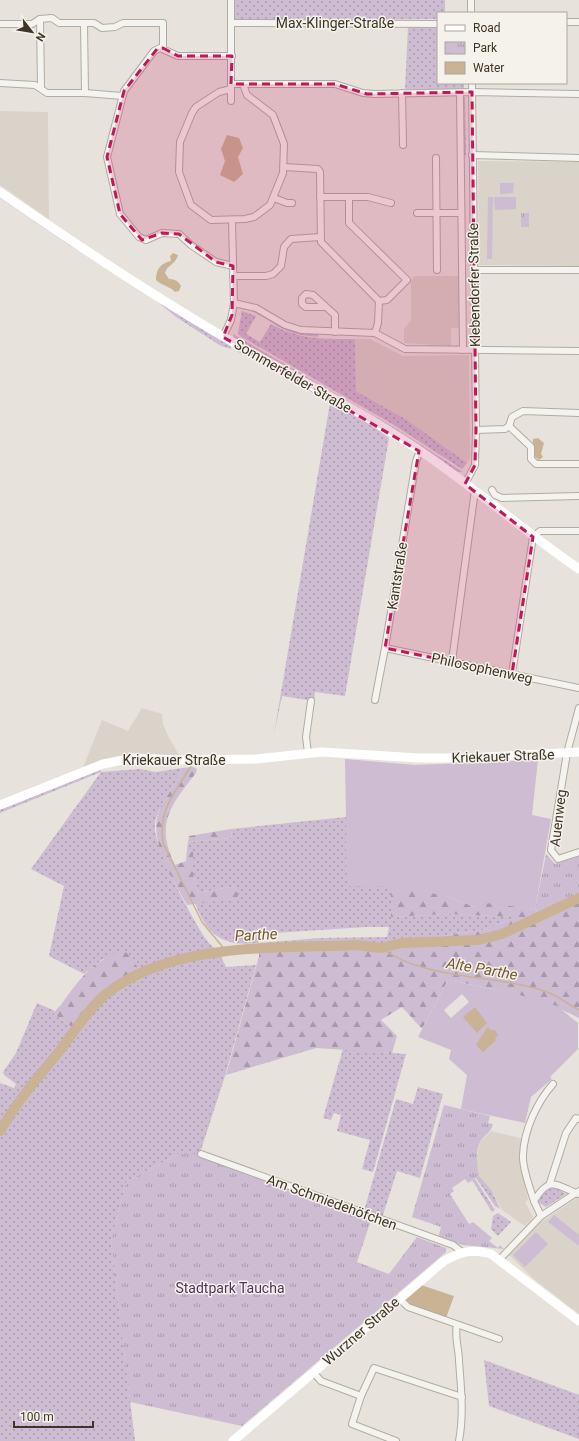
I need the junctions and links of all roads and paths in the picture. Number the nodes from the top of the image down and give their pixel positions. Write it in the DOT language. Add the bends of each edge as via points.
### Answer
graph roads {
  1 [pos="231,0"];
  2 [pos="471,0"];
  3 [pos="471,12"];
  4 [pos="40,19"];
  5 [pos="232,22"];
  6 [pos="567,22"];
  7 [pos="579,22"];
  8 [pos="84,23"];
  9 [pos="0,24"];
  10 [pos="437,24"];
  11 [pos="163,48"];
  12 [pos="232,56"];
  13 [pos="0,83"];
  14 [pos="243,84"];
  15 [pos="472,84"];
  16 [pos="231,87"];
  17 [pos="41,88"];
  18 [pos="472,92"];
  19 [pos="85,93"];
  20 [pos="402,93"];
  21 [pos="460,93"];
  22 [pos="579,94"];
  23 [pos="122,96"];
  24 [pos="231,101"];
  25 [pos="402,146"];
  26 [pos="472,155"];
  27 [pos="436,158"];
  28 [pos="579,158"];
  29 [pos="284,167"];
  30 [pos="0,192"];
  31 [pos="320,197"];
  32 [pos="349,197"];
  33 [pos="274,198"];
  34 [pos="292,203"];
  35 [pos="391,203"];
  36 [pos="417,213"];
  37 [pos="437,213"];
  38 [pos="461,213"];
  39 [pos="232,220"];
  40 [pos="320,237"];
  41 [pos="233,266"];
  42 [pos="437,270"];
  43 [pos="474,270"];
  44 [pos="579,270"];
  45 [pos="233,276"];
  46 [pos="379,301"];
  47 [pos="234,303"];
  48 [pos="326,307"];
  49 [pos="335,332"];
  50 [pos="375,333"];
  51 [pos="223,336"];
  52 [pos="462,350"];
  53 [pos="475,350"];
  54 [pos="579,351"];
  55 [pos="579,413"];
  56 [pos="509,426"];
  57 [pos="476,430"];
  58 [pos="420,451"];
  59 [pos="579,464"];
  60 [pos="465,484"];
  61 [pos="474,490"];
  62 [pos="492,490"];
  63 [pos="579,496"];
  64 [pos="579,531"];
  65 [pos="533,537"];
  66 [pos="579,569"];
  67 [pos="385,648"];
  68 [pos="452,661"];
  69 [pos="512,674"];
  70 [pos="579,688"];
  71 [pos="375,700"];
  72 [pos="311,701"];
  73 [pos="579,708"];
  74 [pos="579,752"];
  75 [pos="308,753"];
  76 [pos="567,753"];
  77 [pos="0,806"];
  78 [pos="579,852"];
  79 [pos="553,1084"];
  80 [pos="578,1118"];
  81 [pos="201,1154"];
  82 [pos="550,1183"];
  83 [pos="578,1193"];
  84 [pos="534,1201"];
  85 [pos="541,1216"];
  86 [pos="462,1252"];
  87 [pos="500,1259"];
  88 [pos="399,1298"];
  89 [pos="579,1321"];
  90 [pos="458,1325"];
  91 [pos="499,1340"];
  92 [pos="313,1372"];
  93 [pos="361,1396"];
  94 [pos="462,1397"];
  95 [pos="233,1441"];
  96 [pos="396,1441"];
  97 [pos="459,1441"];
  1 -- 5 [label="street"];
  2 -- 3 [label="street"];
  4 -- 8 [label="street" via="52,18 59,23"];
  4 -- 9 [label="street" via="32,24"];
  4 -- 17 [label="street"];
  5 -- 10 [label="street, Max-Klinger-Straße"];
  5 -- 12 [label="street"];
  6 -- 7 [label="street"];
  8 -- 11 [label="street" via="94,23 102,28 115,27 123,23 162,23"];
  8 -- 19 [label="street"];
  11 -- 12 [label="street" via="178,56"];
  11 -- 23 [label="street" via="154,51"];
  12 -- 16 [label="street"];
  13 -- 17 [label="street" via="35,85"];
  14 -- 16 [label="street"];
  14 -- 20 [label="street" via="334,84 367,94"];
  14 -- 29 [label="street" via="248,95 273,115 283,140"];
  15 -- 18 [label="street, Klebendorfer Straße"];
  16 -- 24 [label="street"];
  16 -- 39 [label="street" via="219,92 194,110 180,142 179,165 180,177 191,205 211,220"];
  17 -- 19 [label="street" via="47,93"];
  18 -- 21 [label="street"];
  18 -- 22 [label="street"];
  18 -- 26 [label="street, Klebendorfer Straße"];
  19 -- 23 [label="street"];
  20 -- 21 [label="street"];
  20 -- 25 [label="street"];
  21 -- 38 [label="street, Klebendorfer Straße"];
  23 -- 41 [label="street" via="107,157 120,214 142,240 162,233 179,234 216,262"];
  26 -- 28 [label="street"];
  26 -- 43 [label="street, Klebendorfer Straße"];
  27 -- 37 [label="street"];
  29 -- 31 [label="street" via="318,169"];
  29 -- 33 [label="street"];
  30 -- 51 [label="street, Sommerfelder Straße" via="71,241"];
  31 -- 32 [label="street"];
  31 -- 40 [label="street"];
  32 -- 35 [label="street" via="368,197"];
  32 -- 46 [label="street" via="349,223 407,280 387,300"];
  33 -- 34 [label="street"];
  33 -- 39 [label="street" via="270,205 254,217"];
  36 -- 37 [label="street, Klebendorfer Straße"];
  37 -- 38 [label="street, Klebendorfer Straße"];
  37 -- 42 [label="street"];
  38 -- 52 [label="street, Klebendorfer Straße"];
  39 -- 41 [label="street"];
  40 -- 45 [label="street" via="291,239 285,244 281,266 269,275"];
  40 -- 46 [label="street" via="325,248"];
  41 -- 45 [label="street"];
  43 -- 44 [label="street"];
  43 -- 53 [label="street, Klebendorfer Straße"];
  45 -- 47 [label="street"];
  46 -- 50 [label="street"];
  47 -- 49 [label="street" via="256,308 294,328"];
  47 -- 51 [label="street" via="231,320"];
  48 -- 49 [label="street" via="335,316"];
  49 -- 50 [label="street"];
  50 -- 52 [label="street" via="405,349"];
  51 -- 58 [label="street, Sommerfelder Straße"];
  52 -- 53 [label="street"];
  53 -- 54 [label="street"];
  53 -- 57 [label="street, Klebendorfer Straße"];
  55 -- 56 [label="street" via="523,411 512,417"];
  56 -- 57 [label="street" via="503,430"];
  56 -- 59 [label="street" via="530,447 530,458 535,463"];
  57 -- 60 [label="street, Klebendorfer Straße" via="475,465"];
  58 -- 60 [label="street, Sommerfelder Straße"];
  58 -- 67 [label="street, Kantstraße" via="416,461"];
  60 -- 61 [label="street, Sommerfelder Straße"];
  61 -- 65 [label="street, Sommerfelder Straße"];
  61 -- 68 [label="street"];
  62 -- 63 [label="street" via="502,498"];
  64 -- 65 [label="street" via="540,531"];
  65 -- 66 [label="street, Sommerfelder Straße"];
  65 -- 69 [label="street"];
  67 -- 68 [label="street, Philosophenweg"];
  67 -- 71 [label="street, Kantstraße"];
  68 -- 69 [label="street, Philosophenweg"];
  69 -- 70 [label="street, Philosophenweg"];
  72 -- 75 [label="street" via="306,737"];
  73 -- 76 [label="street"];
  74 -- 76 [label="street, Kriekauer Straße"];
  75 -- 76 [label="street, Kriekauer Straße" via="345,752 419,758"];
  75 -- 77 [label="street, Kriekauer Straße" via="256,759 118,759"];
  76 -- 78 [label="street, Auenweg" via="552,850 558,859"];
  79 -- 84 [label="street" via="534,1115 522,1155"];
  80 -- 82 [label="street" via="566,1133"];
  81 -- 86 [label="street, Am Schmiedehöfchen" via="453,1245"];
  82 -- 83 [label="street"];
  82 -- 84 [label="street" via="539,1192"];
  83 -- 85 [label="street"];
  84 -- 85 [label="street"];
  85 -- 87 [label="street"];
  86 -- 87 [label="street, Wurzner Straße" via="482,1251"];
  86 -- 88 [label="street, Wurzner Straße" via="444,1261"];
  87 -- 89 [label="street, Wurzner Straße"];
  88 -- 90 [label="street" via="408,1307"];
  88 -- 92 [label="street, Wurzner Straße"];
  90 -- 91 [label="street"];
  90 -- 94 [label="street" via="456,1331"];
  92 -- 93 [label="street" via="321,1382"];
  92 -- 95 [label="street, Wurzner Straße"];
  93 -- 94 [label="street" via="372,1369 376,1367"];
  93 -- 96 [label="street" via="352,1424"];
  94 -- 97 [label="street"];
}
